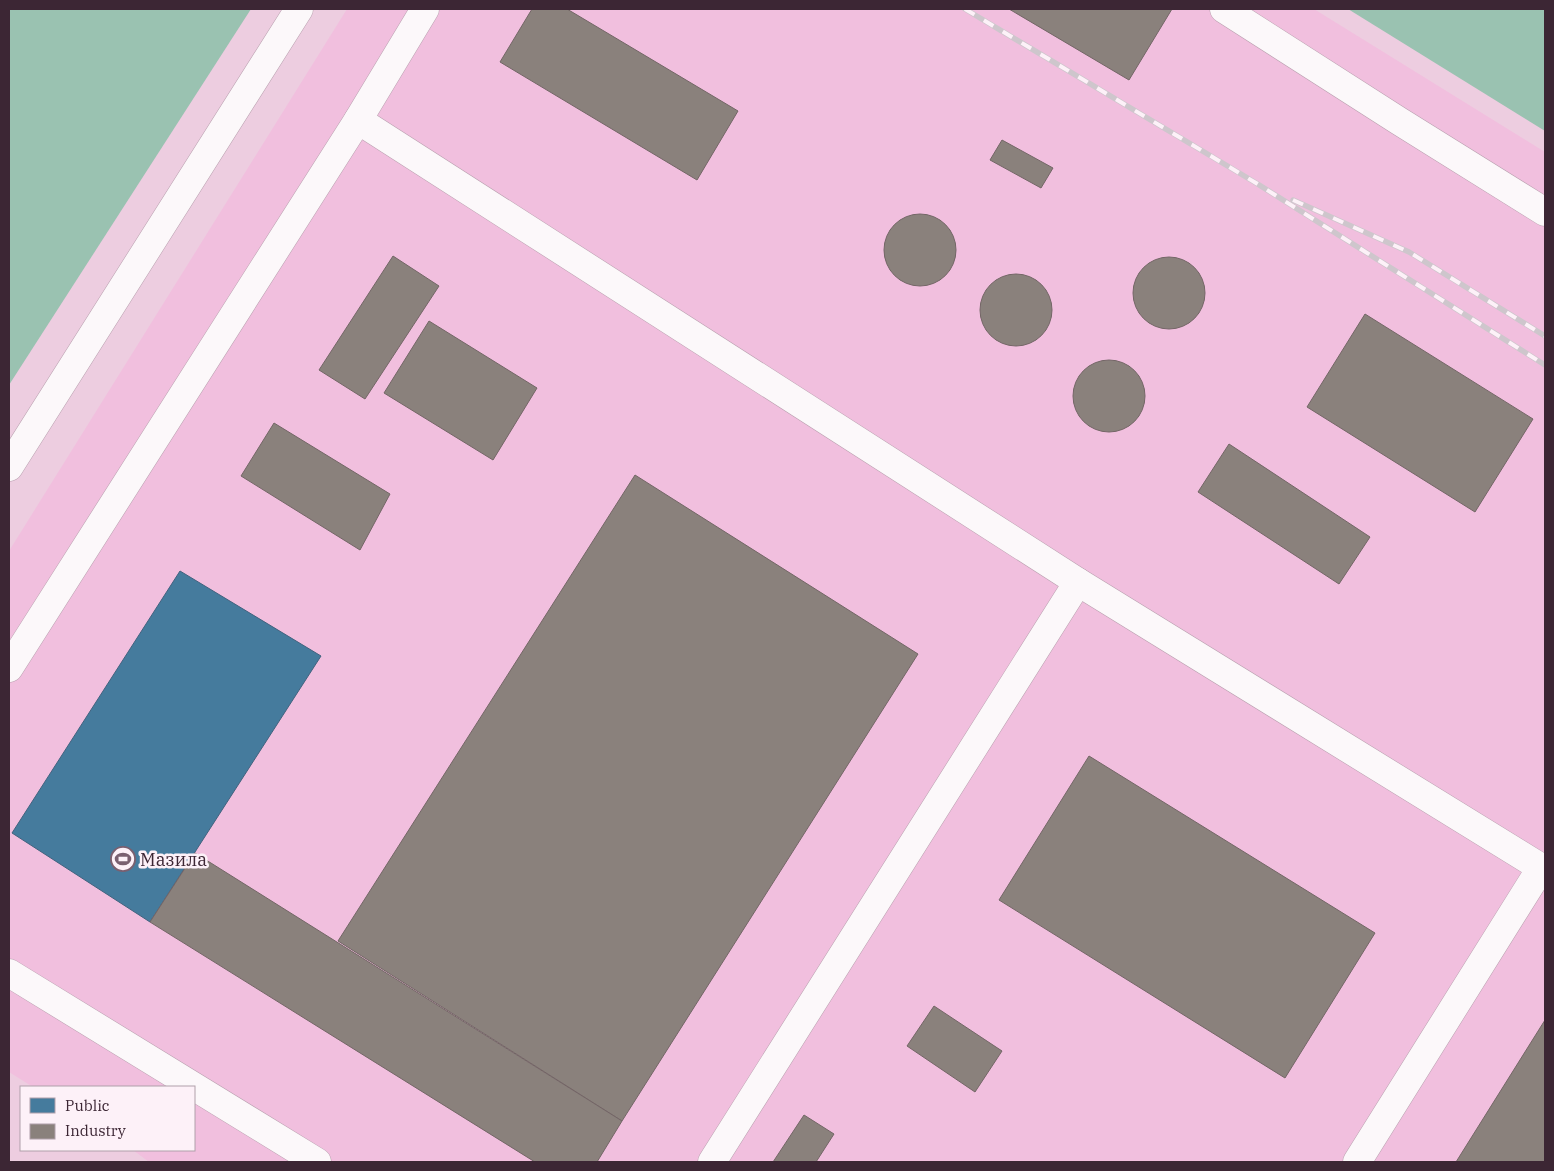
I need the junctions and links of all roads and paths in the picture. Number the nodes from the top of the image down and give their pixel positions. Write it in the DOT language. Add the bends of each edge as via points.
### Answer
graph roads {
  1 [pos="299,9"];
  2 [pos="425,9"];
  3 [pos="1224,9"];
  4 [pos="358,120"];
  5 [pos="1545,212"];
  6 [pos="9,467"];
  7 [pos="1078,582"];
  8 [pos="9,668"];
  9 [pos="1543,869"];
  10 [pos="9,973"];
  11 [pos="193,1086"];
  12 [pos="195,1087"];
  13 [pos="317,1162"];
  14 [pos="712,1162"];
  15 [pos="1357,1162"];
  1 -- 6 [label="lane"];
  2 -- 4 [label="lane"];
  3 -- 5 [label="lane"];
  4 -- 7 [label="lane"];
  4 -- 8 [label="lane"];
  7 -- 9 [label="lane"];
  7 -- 14 [label="lane"];
  9 -- 15 [label="lane"];
  10 -- 11 [label="lane"];
  12 -- 13 [label="lane"];
}
